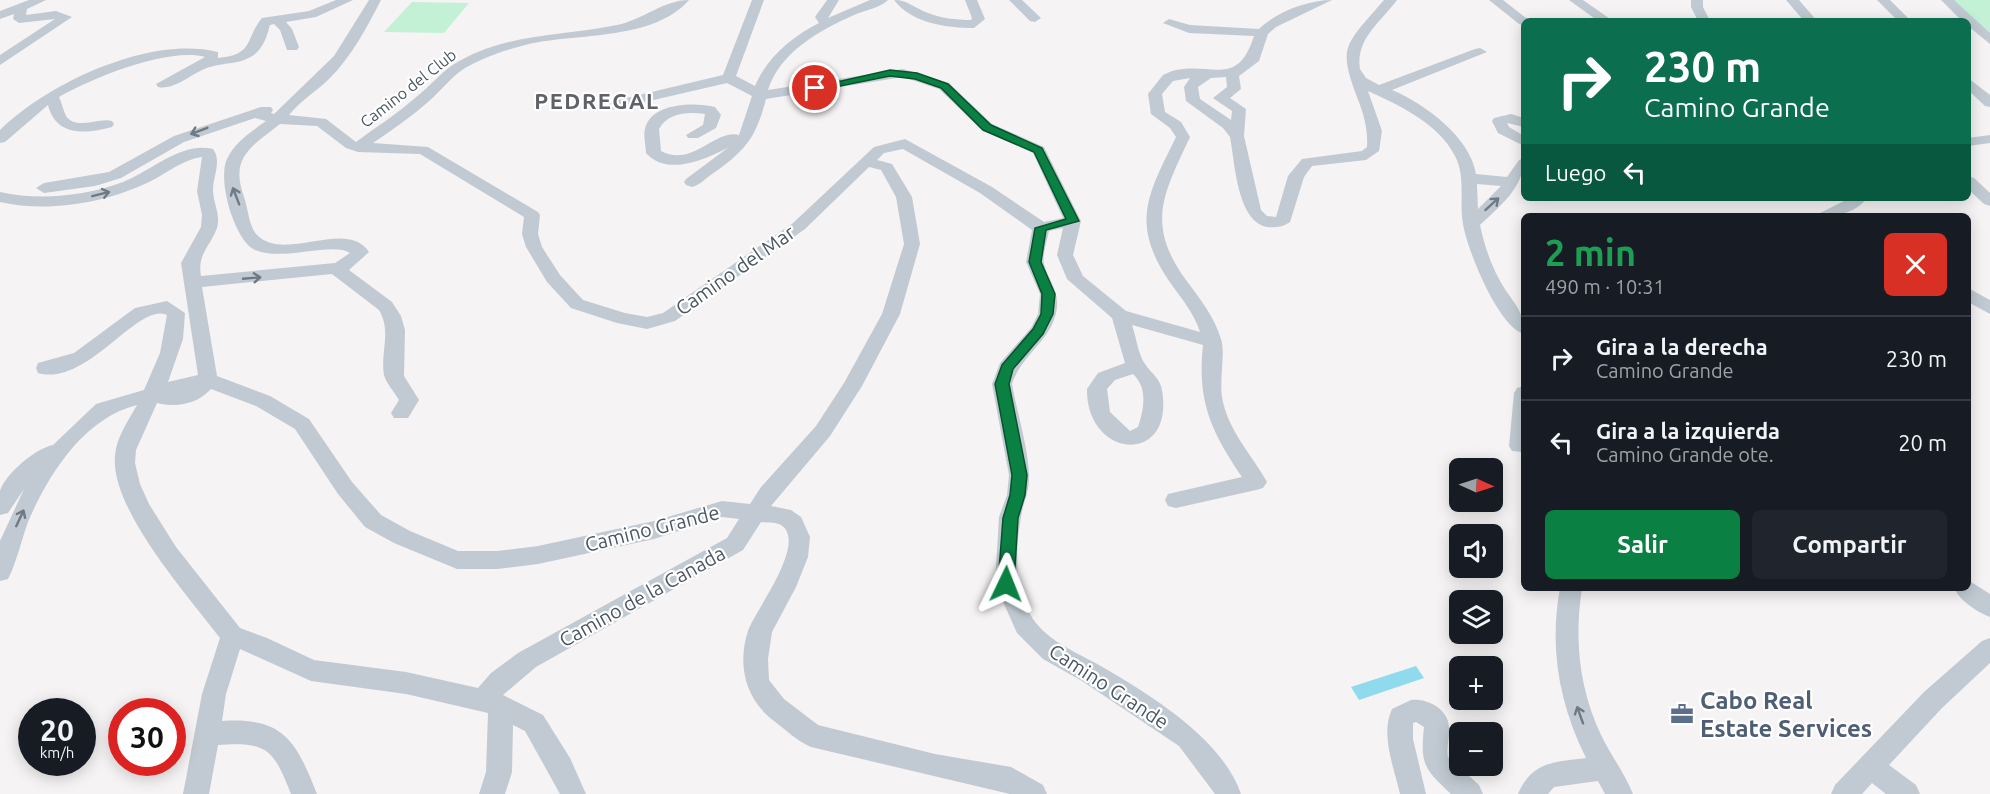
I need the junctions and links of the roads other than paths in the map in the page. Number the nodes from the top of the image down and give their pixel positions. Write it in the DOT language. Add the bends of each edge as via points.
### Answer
graph roads {
  1 [pos="40,0"];
  2 [pos="347,0"];
  3 [pos="375,0"];
  4 [pos="683,0"];
  5 [pos="758,0"];
  6 [pos="833,0"];
  7 [pos="882,0"];
  8 [pos="900,0"];
  9 [pos="971,0"];
  10 [pos="1015,0"];
  11 [pos="1326,0"];
  12 [pos="1392,0"];
  13 [pos="1495,0"];
  14 [pos="1575,0"];
  15 [pos="1697,0"];
  16 [pos="1792,0"];
  17 [pos="1883,0"];
  18 [pos="1947,0"];
  19 [pos="21,8"];
  20 [pos="1296,12"];
  21 [pos="0,14"];
  22 [pos="1035,18"];
  23 [pos="1602,18"];
  24 [pos="1702,18"];
  25 [pos="1808,18"];
  26 [pos="1902,18"];
  27 [pos="1966,18"];
  28 [pos="276,19"];
  29 [pos="1521,19"];
  30 [pos="1971,22"];
  31 [pos="1169,23"];
  32 [pos="827,24"];
  33 [pos="1244,32"];
  34 [pos="1262,33"];
  35 [pos="1990,40"];
  36 [pos="292,47"];
  37 [pos="1480,52"];
  38 [pos="0,61"];
  39 [pos="209,63"];
  40 [pos="1232,74"];
  41 [pos="1206,75"];
  42 [pos="729,78"];
  43 [pos="1358,80"];
  44 [pos="163,84"];
  45 [pos="1971,85"];
  46 [pos="1380,90"];
  47 [pos="762,95"];
  48 [pos="51,96"];
  49 [pos="292,102"];
  50 [pos="1990,103"];
  51 [pos="606,107"];
  52 [pos="255,114"];
  53 [pos="278,119"];
  54 [pos="1521,122"];
  55 [pos="107,124"];
  56 [pos="751,128"];
  57 [pos="693,135"];
  58 [pos="1237,136"];
  59 [pos="0,138"];
  60 [pos="1990,139"];
  61 [pos="1521,140"];
  62 [pos="1971,142"];
  63 [pos="358,147"];
  64 [pos="866,162"];
  65 [pos="1521,168"];
  66 [pos="1468,178"];
  67 [pos="693,182"];
  68 [pos="1512,182"];
  69 [pos="1971,184"];
  70 [pos="0,195"];
  71 [pos="1828,201"];
  72 [pos="1856,201"];
  73 [pos="1990,201"];
  74 [pos="1846,213"];
  75 [pos="1073,221"];
  76 [pos="1471,224"];
  77 [pos="1041,228"];
  78 [pos="335,268"];
  79 [pos="194,282"];
  80 [pos="1971,296"];
  81 [pos="1990,308"];
  82 [pos="1120,315"];
  83 [pos="1521,324"];
  84 [pos="1213,342"];
  85 [pos="1136,367"];
  86 [pos="45,368"];
  87 [pos="208,380"];
  88 [pos="152,395"];
  89 [pos="401,413"];
  90 [pos="1521,425"];
  91 [pos="64,444"];
  92 [pos="1519,446"];
  93 [pos="1176,500"];
  94 [pos="0,507"];
  95 [pos="753,514"];
  96 [pos="0,572"];
  97 [pos="1571,591"];
  98 [pos="1969,591"];
  99 [pos="1990,607"];
  100 [pos="232,636"];
  101 [pos="1990,648"];
  102 [pos="492,702"];
  103 [pos="206,734"];
  104 [pos="1871,767"];
  105 [pos="1604,768"];
  106 [pos="196,794"];
  107 [pos="304,794"];
  108 [pos="492,794"];
  109 [pos="573,794"];
  110 [pos="1034,794"];
  111 [pos="1228,794"];
  112 [pos="1413,794"];
  113 [pos="1470,794"];
  114 [pos="1531,794"];
  115 [pos="1620,794"];
  116 [pos="1844,794"];
  117 [pos="1907,794"];
  1 -- 19 [label="street"];
  2 -- 28 [label="street" via="312,14"];
  3 -- 49 [label="street" via="329,70"];
  4 -- 63 [label="street, Camino del Club" via="630,27 535,38 473,59"];
  5 -- 42 [label="street"];
  6 -- 32 [label="street" via="821,17"];
  7 -- 32 [label="street"];
  8 -- 9 [label="street" via="918,14 953,24 974,24 979,19"];
  10 -- 22 [label="street"];
  11 -- 20 [label="street"];
  12 -- 43 [label="street" via="1356,42 1352,64"];
  13 -- 29 [label="street"];
  14 -- 23 [label="street"];
  15 -- 24 [label="street"];
  16 -- 25 [label="street"];
  17 -- 26 [label="street"];
  18 -- 27 [label="street"];
  19 -- 21 [label="street"];
  19 -- 38 [label="street" via="19,19 66,17"];
  20 -- 33 [label="street" via="1274,12 1254,20"];
  20 -- 34 [label="street"];
  28 -- 36 [label="street" via="286,29"];
  28 -- 39 [label="street" via="263,25 260,40 241,57"];
  30 -- 35 [label="street"];
  31 -- 33 [label="street"];
  32 -- 47 [label="street" via="776,60"];
  33 -- 34 [label="street"];
  34 -- 40 [label="street" via="1254,58"];
  37 -- 46 [label="street"];
  39 -- 44 [label="street"];
  39 -- 48 [label="street" via="213,56 201,52 144,60 102,72"];
  40 -- 41 [label="street"];
  40 -- 58 [label="street" via="1234,89 1220,98 1239,109"];
  41 -- 58 [label="street" via="1191,87 1193,100"];
  41 -- 84 [label="street" via="1177,74 1168,78 1155,94 1158,114 1176,125 1183,137 1158,188 1153,230 1161,255 1204,318"];
  42 -- 47 [label="street"];
  42 -- 51 [label="street"];
  43 -- 46 [label="street"];
  43 -- 58 [label="street" via="1376,130 1374,148 1366,155 1307,162 1296,176 1280,222 1260,220 1253,210"];
  45 -- 50 [label="street"];
  46 -- 66 [label="street" via="1425,117 1462,152"];
  47 -- 56 [label="street"];
  47 -- 75 [label="street" via="890,73 917,76 944,86 987,127 1039,150"];
  48 -- 55 [label="street" via="66,124 89,128"];
  48 -- 59 [label="street"];
  49 -- 52 [label="street"];
  49 -- 53 [label="street"];
  52 -- 53 [label="street, Camino del Mar"];
  52 -- 70 [label="street, one-way" via="178,139 115,175"];
  53 -- 63 [label="street, Camino del Mar" via="321,122"];
  78 -- 53 [label="street, one-way" via="347,265 362,252 352,245 271,249 252,242 243,229 230,169 239,150"];
  54 -- 61 [label="street" via="1511,118 1499,121 1503,130"];
  56 -- 57 [label="street" via="716,148 688,158 660,158 654,153 652,129 663,116 688,108 710,110 714,121 709,128"];
  56 -- 67 [label="street" via="732,151"];
  60 -- 62 [label="street"];
  63 -- 64 [label="street, Camino del Mar" via="423,150 527,210 532,215 530,234 534,247 553,278 577,304 623,320 647,322 669,316 799,226"];
  64 -- 77 [label="street" via="879,150 905,144 986,190"];
  64 -- 95 [label="street, Camino de la Canada" via="887,167 904,197 912,244 891,314 823,431"];
  65 -- 68 [label="street"];
  66 -- 68 [label="street"];
  66 -- 76 [label="street"];
  76 -- 68 [label="street, one-way"];
  69 -- 73 [label="street"];
  70 -- 79 [label="street, one-way" via="43,200 83,198 140,181 189,155 208,152 205,190 210,215 190,263"];
  71 -- 74 [label="street"];
  72 -- 74 [label="street"];
  75 -- 77 [label="street"];
  75 -- 82 [label="street" via="1065,255 1076,279"];
  76 -- 83 [label="street" via="1493,288"];
  77 -- 111 [label="street, Camino Grande" via="1035,262 1048,294 1047,314 1039,331 1007,368 1002,384 1019,475 1009,527 1006,584 1025,626 1051,652 1091,673 1188,738"];
  79 -- 78 [label="street, one-way"];
  78 -- 89 [label="street" via="386,306 392,316 396,330 394,376 409,400"];
  79 -- 87 [label="street"];
  80 -- 81 [label="street"];
  82 -- 84 [label="street"];
  82 -- 85 [label="street"];
  84 -- 93 [label="street" via="1209,372 1212,406 1256,482"];
  86 -- 88 [label="street" via="84,356 142,311 167,307 176,313 177,321"];
  87 -- 88 [label="street" via="201,389 178,399"];
  87 -- 95 [label="street, Camino Grande" via="263,401 302,424 345,488 374,521 457,560 538,555 654,530 722,508"];
  88 -- 91 [label="street" via="103,410"];
  88 -- 100 [label="street" via="127,443 125,463 133,493 151,527"];
  90 -- 92 [label="street"];
  91 -- 94 [label="street" via="27,470"];
  96 -- 91 [label="street, one-way" via="18,521"];
  95 -- 102 [label="street, Camino de la Canada" via="735,544 527,660 500,681"];
  95 -- 110 [label="street, Camino Grande" via="783,516 793,523 799,537 797,557 785,587 759,631 757,683 775,707 811,735 935,766 1011,780"];
  105 -- 97 [label="street, one-way" via="1584,728 1569,678 1565,641"];
  98 -- 99 [label="street"];
  100 -- 102 [label="street" via="311,670 406,683"];
  100 -- 103 [label="street"];
  101 -- 104 [label="street" via="1933,700"];
  102 -- 108 [label="street" via="499,772"];
  102 -- 109 [label="street" via="534,723"];
  103 -- 106 [label="street"];
  103 -- 107 [label="street" via="243,732 266,736 281,744"];
  104 -- 116 [label="street"];
  104 -- 117 [label="street"];
  105 -- 114 [label="street" via="1547,776"];
  105 -- 115 [label="street"];
  112 -- 113 [label="street" via="1398,730 1401,717 1416,711 1428,713 1437,725 1437,764"];
}
